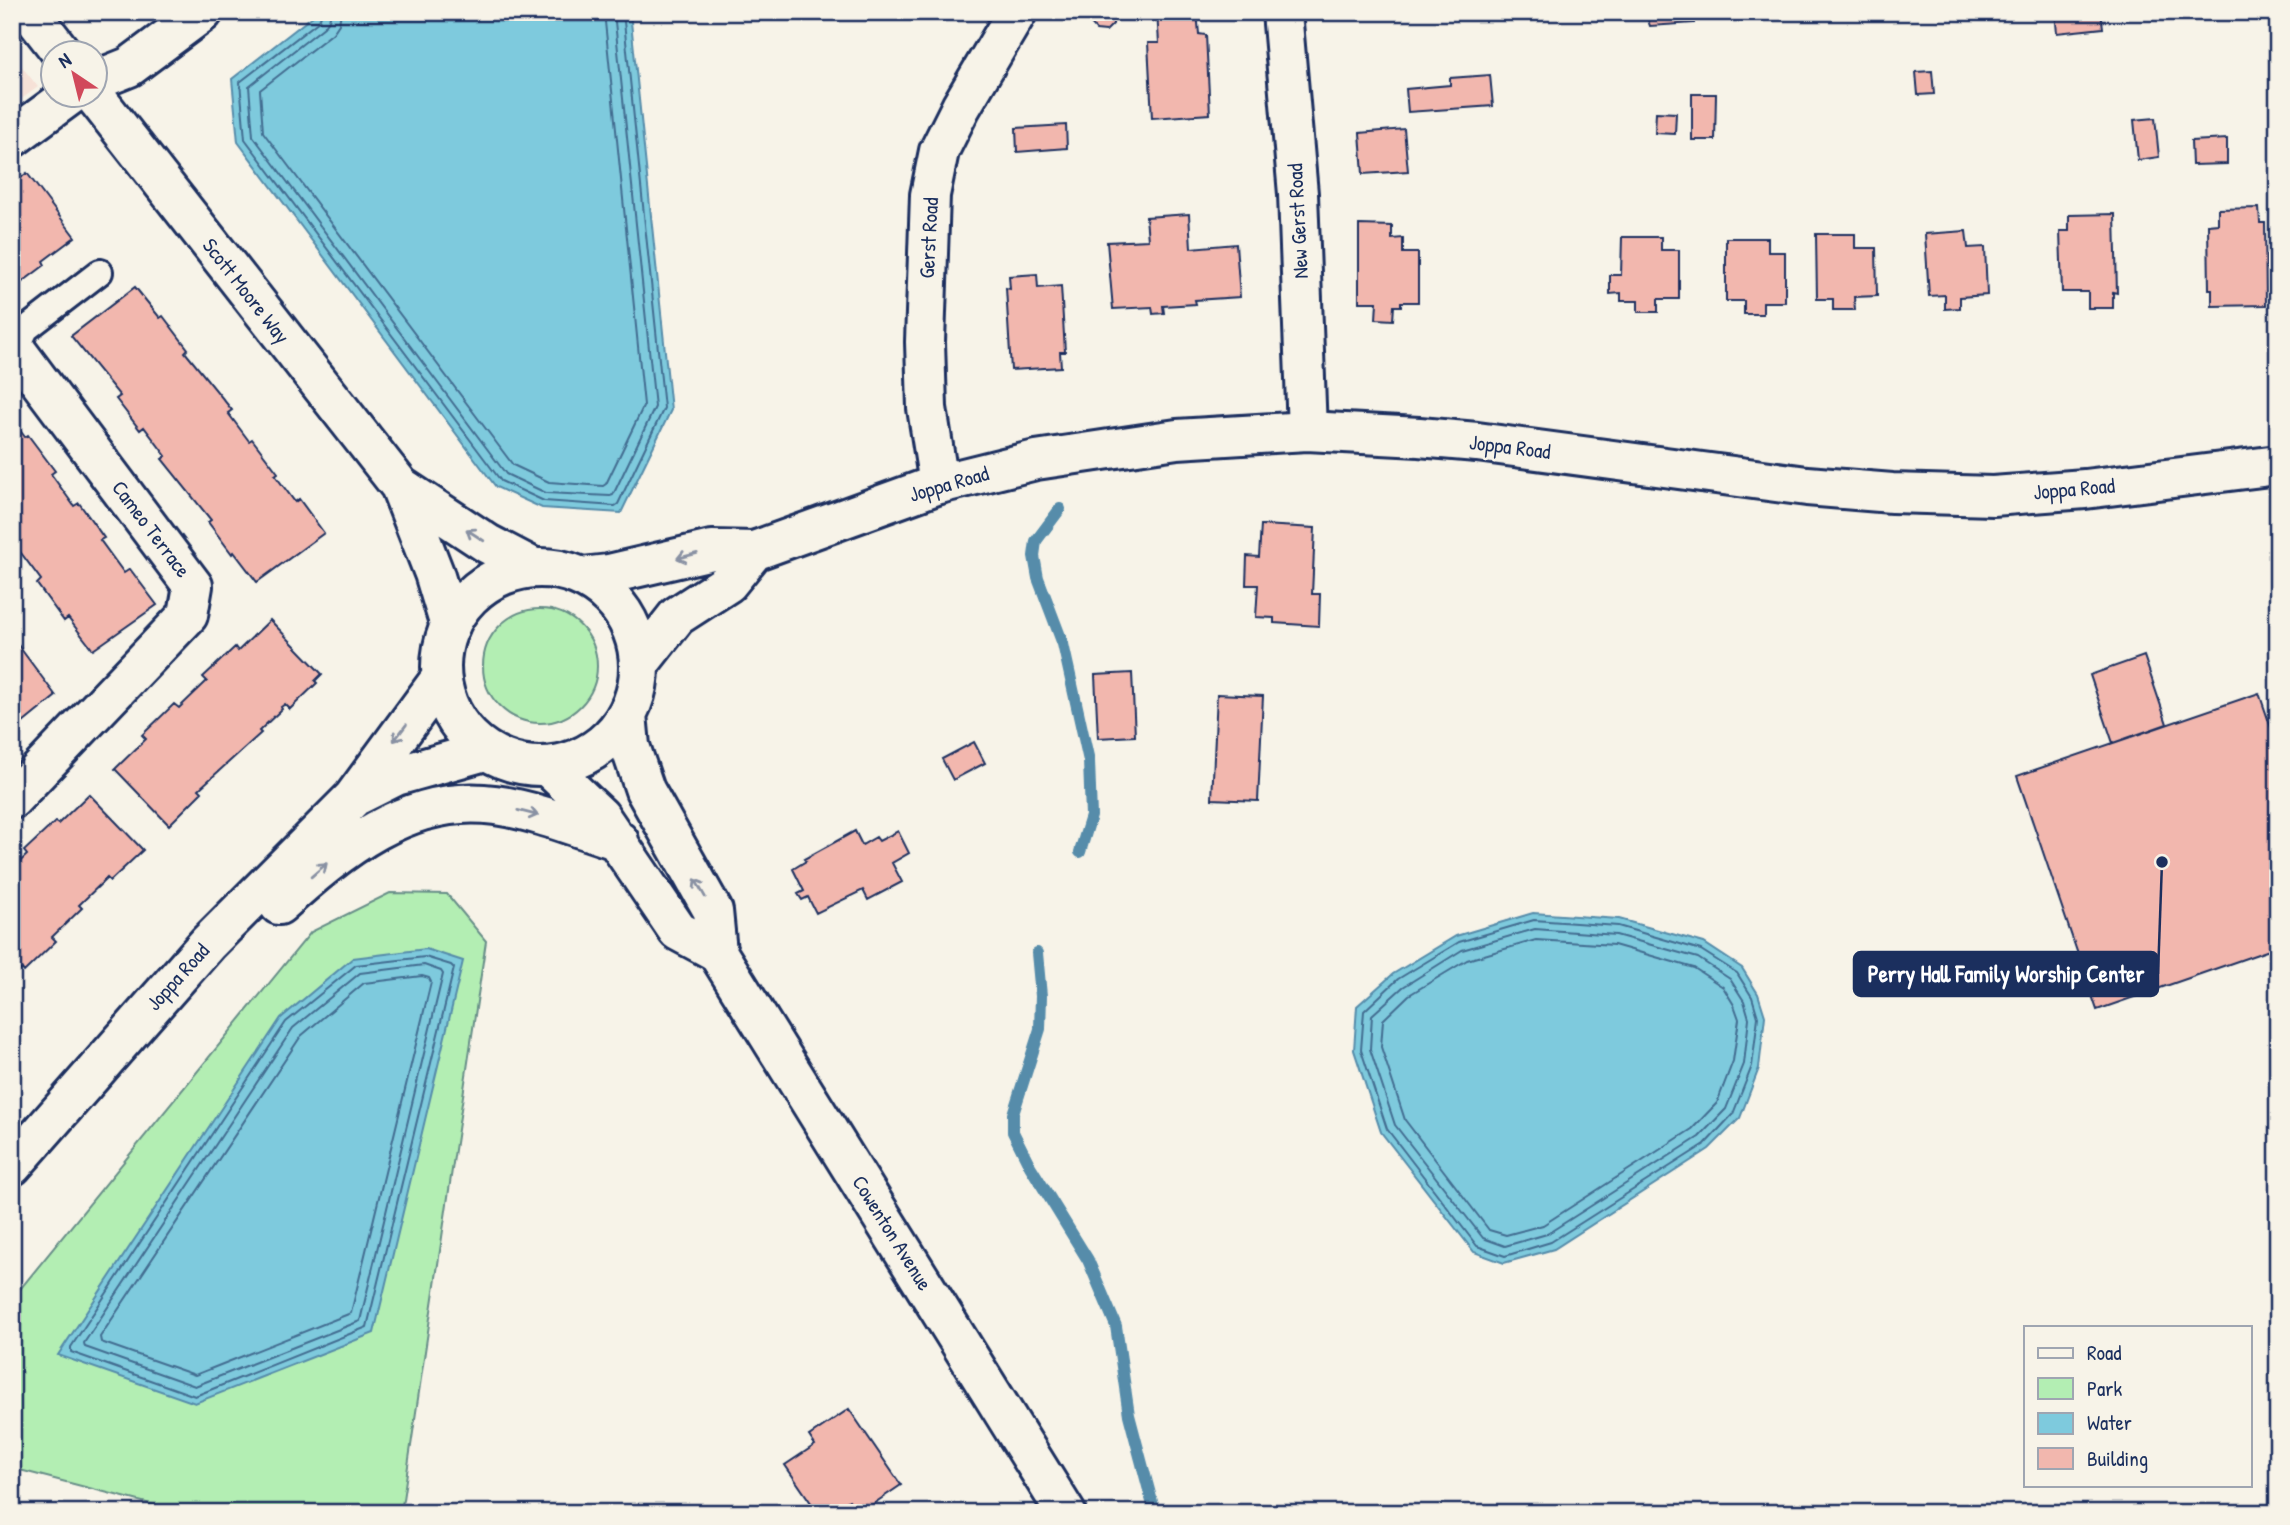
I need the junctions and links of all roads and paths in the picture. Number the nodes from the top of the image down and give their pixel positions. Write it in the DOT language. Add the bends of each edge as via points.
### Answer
graph roads {
  1 [pos="30,12"];
  2 [pos="203,12"];
  3 [pos="1017,12"];
  4 [pos="1282,12"];
  5 [pos="50,38"];
  6 [pos="108,75"];
  7 [pos="53,108"];
  8 [pos="104,108"];
  9 [pos="12,138"];
  10 [pos="100,272"];
  11 [pos="14,351"];
  12 [pos="1307,431"];
  13 [pos="2278,465"];
  14 [pos="939,484"];
  15 [pos="400,486"];
  16 [pos="754,551"];
  17 [pos="534,568"];
  18 [pos="582,577"];
  19 [pos="450,626"];
  20 [pos="640,663"];
  21 [pos="441,678"];
  22 [pos="627,714"];
  23 [pos="485,751"];
  24 [pos="547,766"];
  25 [pos="353,798"];
  26 [pos="12,799"];
  27 [pos="618,841"];
  28 [pos="208,943"];
  29 [pos="717,953"];
  30 [pos="12,1166"];
  31 [pos="1066,1513"];
  1 -- 5 [label="street"];
  2 -- 6 [label="street" via="129,67"];
  3 -- 14 [label="street, Gerst Road" via="939,151 930,195 927,408"];
  4 -- 12 [label="street, New Gerst Road" via="1298,194"];
  7 -- 9 [label="street"];
  8 -- 15 [label="street, Scott Moore Way"];
  10 -- 11 [label="lane" via="26,329"];
  11 -- 26 [label="street, Cameo Terrace" via="193,586 188,615"];
  12 -- 13 [label="street, Joppa Road" via="1477,442 1892,493 1993,496"];
  12 -- 14 [label="street, Joppa Road" via="1114,447"];
  14 -- 16 [label="street, Joppa Road"];
  17 -- 15 [label="street, Scott Moore Way, one-way" via="488,544"];
  15 -- 19 [label="street, Scott Moore Way"];
  16 -- 18 [label="street, Joppa Road, one-way" via="712,550"];
  16 -- 20 [label="street" via="728,583 677,616"];
  17 -- 18 [label="street, Joppa Road"];
  17 -- 19 [label="street, Joppa Road" via="484,586 464,603"];
  18 -- 20 [label="street, Joppa Road" via="605,592 622,612 635,636"];
  19 -- 21 [label="street, Joppa Road" via="442,651"];
  20 -- 22 [label="street, Joppa Road" via="635,698"];
  21 -- 23 [label="street, Joppa Road" via="448,706 464,731"];
  21 -- 25 [label="street, Joppa Road, one-way"];
  22 -- 24 [label="street, Joppa Road" via="607,740 579,758"];
  29 -- 22 [label="street, Cowenton Avenue, one-way" via="713,911 645,790 629,746"];
  23 -- 24 [label="street, Joppa Road" via="515,764"];
  23 -- 25 [label="street, Joppa Road" via="396,776"];
  24 -- 27 [label="street, Cowenton Avenue" via="600,816"];
  25 -- 28 [label="street, Joppa Road"];
  28 -- 27 [label="street, one-way" via="239,946 338,854 387,824 422,810 456,804 494,805"];
  27 -- 29 [label="street, Cowenton Avenue" via="678,931"];
  28 -- 30 [label="street, Joppa Road"];
  29 -- 31 [label="street, Cowenton Avenue"];
}
